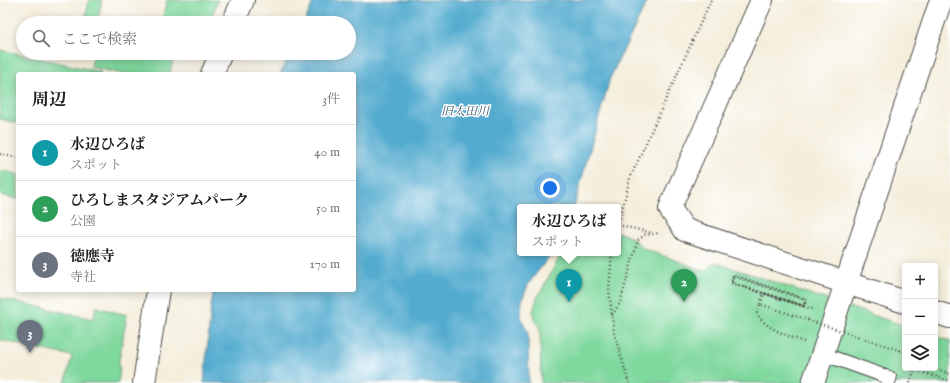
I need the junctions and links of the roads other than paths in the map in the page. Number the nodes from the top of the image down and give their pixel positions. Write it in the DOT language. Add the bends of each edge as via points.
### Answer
graph roads {
  1 [pos="243,0"];
  2 [pos="762,0"];
  3 [pos="941,0"];
  4 [pos="236,16"];
  5 [pos="218,60"];
  6 [pos="213,72"];
  7 [pos="846,282"];
  8 [pos="158,292"];
  9 [pos="902,301"];
  10 [pos="938,313"];
  11 [pos="950,317"];
  12 [pos="815,349"];
  13 [pos="144,383"];
  14 [pos="813,383"];
  15 [pos="888,383"];
  1 -- 4 [label="street"];
  2 -- 7 [label="street" via="670,209 684,230"];
  3 -- 7 [label="street"];
  5 -- 6 [label="street"];
  7 -- 9 [label="street"];
  7 -- 12 [label="street"];
  8 -- 13 [label="street"];
  10 -- 11 [label="street"];
  12 -- 14 [label="street"];
  12 -- 15 [label="lane" via="890,378"];
}
